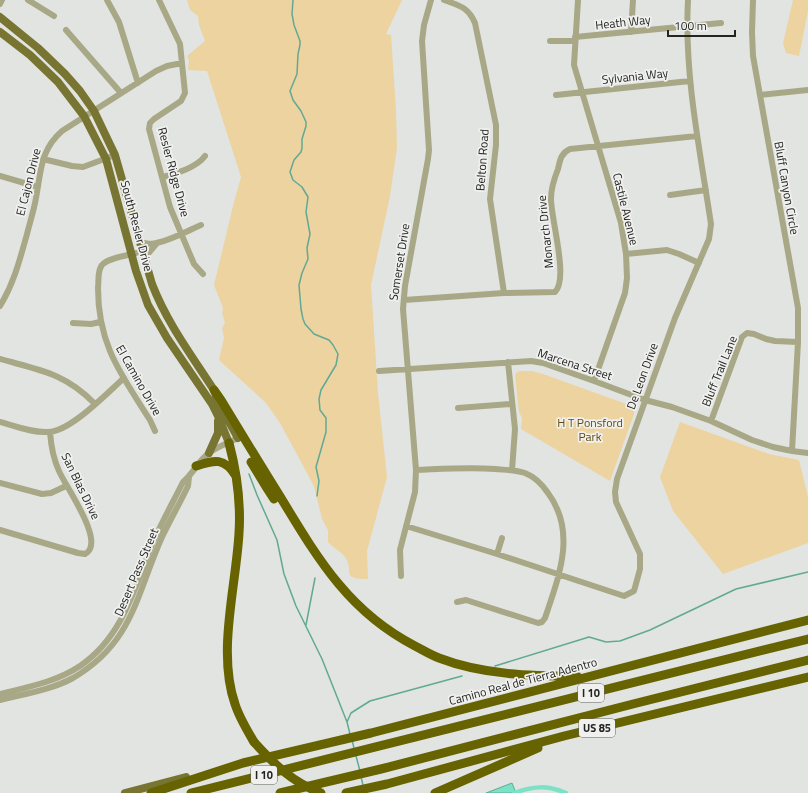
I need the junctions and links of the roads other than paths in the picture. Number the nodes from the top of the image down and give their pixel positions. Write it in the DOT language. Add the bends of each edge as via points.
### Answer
graph roads {
  1 [pos="2,0"];
  2 [pos="28,0"];
  3 [pos="107,0"];
  4 [pos="159,0"];
  5 [pos="431,0"];
  6 [pos="444,0"];
  7 [pos="578,0"];
  8 [pos="633,0"];
  9 [pos="688,0"];
  10 [pos="753,0"];
  11 [pos="0,4"];
  12 [pos="54,16"];
  13 [pos="0,17"];
  14 [pos="721,23"];
  15 [pos="687,27"];
  16 [pos="66,30"];
  17 [pos="0,32"];
  18 [pos="631,32"];
  19 [pos="575,39"];
  20 [pos="550,41"];
  21 [pos="182,63"];
  22 [pos="690,81"];
  23 [pos="138,83"];
  24 [pos="808,90"];
  25 [pos="581,92"];
  26 [pos="121,93"];
  27 [pos="556,95"];
  28 [pos="760,95"];
  29 [pos="94,111"];
  30 [pos="84,116"];
  31 [pos="697,136"];
  32 [pos="598,147"];
  33 [pos="115,155"];
  34 [pos="205,156"];
  35 [pos="43,159"];
  36 [pos="106,159"];
  37 [pos="0,176"];
  38 [pos="163,177"];
  39 [pos="38,187"];
  40 [pos="706,190"];
  41 [pos="670,195"];
  42 [pos="201,225"];
  43 [pos="180,233"];
  44 [pos="139,240"];
  45 [pos="158,243"];
  46 [pos="142,252"];
  47 [pos="626,254"];
  48 [pos="133,255"];
  49 [pos="699,263"];
  50 [pos="146,264"];
  51 [pos="203,274"];
  52 [pos="0,291"];
  53 [pos="504,293"];
  54 [pos="7,294"];
  55 [pos="404,300"];
  56 [pos="0,306"];
  57 [pos="100,322"];
  58 [pos="73,323"];
  59 [pos="798,342"];
  60 [pos="0,359"];
  61 [pos="508,362"];
  62 [pos="407,369"];
  63 [pos="379,371"];
  64 [pos="124,378"];
  65 [pos="594,381"];
  66 [pos="214,390"];
  67 [pos="645,400"];
  68 [pos="94,403"];
  69 [pos="511,404"];
  70 [pos="458,408"];
  71 [pos="218,416"];
  72 [pos="711,421"];
  73 [pos="0,422"];
  74 [pos="155,431"];
  75 [pos="50,432"];
  76 [pos="238,438"];
  77 [pos="229,443"];
  78 [pos="792,451"];
  79 [pos="209,453"];
  80 [pos="808,453"];
  81 [pos="196,466"];
  82 [pos="416,470"];
  83 [pos="512,470"];
  84 [pos="237,478"];
  85 [pos="0,483"];
  86 [pos="66,486"];
  87 [pos="288,510"];
  88 [pos="406,526"];
  89 [pos="0,530"];
  90 [pos="502,538"];
  91 [pos="497,554"];
  92 [pos="560,574"];
  93 [pos="401,576"];
  94 [pos="457,602"];
  95 [pos="808,620"];
  96 [pos="808,639"];
  97 [pos="808,660"];
  98 [pos="70,675"];
  99 [pos="588,676"];
  100 [pos="808,676"];
  101 [pos="0,694"];
  102 [pos="0,700"];
  103 [pos="564,736"];
  104 [pos="243,763"];
  105 [pos="125,793"];
  106 [pos="151,793"];
  107 [pos="191,793"];
  108 [pos="280,793"];
  109 [pos="321,793"];
  110 [pos="346,793"];
  111 [pos="435,793"];
  1 -- 11 [label="street"];
  2 -- 12 [label="street"];
  3 -- 23 [label="street" via="119,22"];
  4 -- 21 [label="street" via="180,44"];
  5 -- 55 [label="street, Somerset Drive" via="422,41 429,150"];
  6 -- 53 [label="street, Belton Road" via="464,7 475,24 496,125 490,199"];
  7 -- 19 [label="street, Castile Avenue"];
  8 -- 18 [label="street"];
  9 -- 15 [label="street, De Leon Drive"];
  10 -- 28 [label="street, Bluff Canyon Circle" via="752,43"];
  13 -- 29 [label="main road, South Resler Drive" via="66,74"];
  14 -- 15 [label="street, Heath Way"];
  15 -- 18 [label="street, Heath Way"];
  15 -- 22 [label="street, De Leon Drive"];
  16 -- 26 [label="street"];
  17 -- 30 [label="main road, South Resler Drive" via="58,82"];
  18 -- 19 [label="street, Heath Way"];
  19 -- 20 [label="street"];
  19 -- 25 [label="street, Castile Avenue" via="574,65"];
  21 -- 23 [label="street, El Cajon Drive" via="161,68"];
  21 -- 38 [label="street, Resler Ridge Drive" via="184,98 154,119 149,129"];
  22 -- 25 [label="street, Sylvania Way"];
  22 -- 31 [label="street, De Leon Drive"];
  23 -- 26 [label="street, El Cajon Drive"];
  24 -- 28 [label="street"];
  25 -- 27 [label="street, Sylvania Way"];
  25 -- 32 [label="street, Castile Avenue"];
  26 -- 29 [label="street, El Cajon Drive"];
  28 -- 59 [label="street, Bluff Canyon Circle" via="796,294"];
  29 -- 30 [label="street, El Cajon Drive"];
  29 -- 33 [label="main road, South Resler Drive"];
  30 -- 35 [label="street, El Cajon Drive" via="57,135"];
  30 -- 36 [label="main road, South Resler Drive"];
  31 -- 32 [label="street, Monarch Drive"];
  31 -- 40 [label="street, De Leon Drive"];
  32 -- 47 [label="street, Castile Avenue" via="621,223"];
  32 -- 53 [label="street, Monarch Drive" via="566,151 561,156 552,186 551,199 561,281 559,288 555,292"];
  33 -- 36 [label="street"];
  33 -- 44 [label="main road, South Resler Drive"];
  34 -- 38 [label="street" via="182,171"];
  35 -- 36 [label="street" via="78,167"];
  35 -- 39 [label="street, El Cajon Drive"];
  36 -- 48 [label="main road, South Resler Drive"];
  37 -- 39 [label="street"];
  38 -- 43 [label="street, Resler Ridge Drive" via="170,207"];
  39 -- 54 [label="street, El Cajon Drive" via="16,272"];
  40 -- 41 [label="street"];
  40 -- 49 [label="street, De Leon Drive" via="711,231"];
  42 -- 43 [label="street"];
  43 -- 45 [label="street"];
  43 -- 51 [label="street, Resler Ridge Drive" via="194,264"];
  44 -- 45 [label="street" via="144,244"];
  44 -- 46 [label="main road, South Resler Drive"];
  45 -- 50 [label="street" via="147,255"];
  46 -- 48 [label="street, El Camino Drive"];
  46 -- 50 [label="main road, South Resler Drive"];
  47 -- 49 [label="street" via="667,250"];
  47 -- 65 [label="street, Castile Avenue" via="625,294"];
  48 -- 57 [label="street, El Camino Drive" via="108,260 100,269"];
  48 -- 71 [label="main road, South Resler Drive" via="142,288 154,317"];
  49 -- 67 [label="street, De Leon Drive" via="675,318"];
  50 -- 66 [label="main road, South Resler Drive" via="158,302"];
  52 -- 54 [label="street"];
  53 -- 55 [label="street, Monarch Drive"];
  54 -- 56 [label="street, El Cajon Drive"];
  55 -- 62 [label="street, Somerset Drive"];
  57 -- 58 [label="street"];
  57 -- 64 [label="street, El Camino Drive" via="111,355"];
  59 -- 72 [label="street, Bluff Trail Lane" via="770,340 747,333 742,337"];
  59 -- 78 [label="street, Bluff Canyon Circle"];
  60 -- 68 [label="street" via="62,378"];
  61 -- 62 [label="street, Marcena Street"];
  61 -- 65 [label="street, Marcena Street" via="543,363"];
  61 -- 69 [label="street"];
  62 -- 63 [label="street, Marcena Street"];
  62 -- 82 [label="street, Somerset Drive"];
  64 -- 68 [label="street"];
  64 -- 74 [label="street, El Camino Drive"];
  65 -- 67 [label="street, Marcena Street"];
  66 -- 76 [label="main road, South Resler Drive"];
  66 -- 87 [label="highway"];
  67 -- 72 [label="street, Marcena Street"];
  67 -- 92 [label="street, De Leon Drive" via="617,479 615,492 618,508 640,554 640,569 634,592 624,596"];
  68 -- 75 [label="street" via="68,426"];
  69 -- 70 [label="street"];
  69 -- 83 [label="street" via="515,429"];
  71 -- 77 [label="main road, South Resler Drive"];
  71 -- 79 [label="main road" via="218,433"];
  72 -- 78 [label="street, Marcena Street" via="752,440"];
  73 -- 75 [label="street" via="34,431"];
  75 -- 86 [label="street, San Blas Drive" via="54,458"];
  76 -- 77 [label="street, Desert Pass Street"];
  76 -- 87 [label="highway" via="274,498"];
  77 -- 79 [label="street, Desert Pass Street"];
  77 -- 84 [label="highway"];
  78 -- 80 [label="street, Marcena Street"];
  79 -- 81 [label="street, Desert Pass Street"];
  81 -- 84 [label="highway" via="220,461 231,468"];
  81 -- 98 [label="street, Desert Pass Street" via="183,482 158,531 150,560 116,630 93,656"];
  82 -- 83 [label="street" via="468,467"];
  82 -- 88 [label="street, Somerset Drive" via="415,492"];
  83 -- 92 [label="street" via="538,481 552,498 564,536"];
  84 -- 109 [label="highway, bridge" via="239,534 227,660 235,704 254,742 276,766 290,778"];
  85 -- 86 [label="street" via="42,494"];
  86 -- 89 [label="street, San Blas Drive" via="91,533 87,554"];
  87 -- 99 [label="highway" via="324,566 346,593 376,621 410,643 439,658 472,667 519,675"];
  88 -- 91 [label="street, De Leon Drive"];
  88 -- 93 [label="street, Somerset Drive" via="399,554"];
  90 -- 91 [label="street"];
  91 -- 92 [label="street, De Leon Drive"];
  92 -- 94 [label="street" via="542,622 538,623 466,600"];
  95 -- 99 [label="highway, Camino Real de Tierra Adentro"];
  96 -- 107 [label="highway, I 10"];
  97 -- 108 [label="highway, I 10"];
  98 -- 101 [label="street, Desert Pass Street"];
  98 -- 102 [label="street, Desert Pass Street" via="50,687"];
  99 -- 104 [label="highway, Camino Real de Tierra Adentro" via="337,742"];
  100 -- 103 [label="highway, US 85"];
  103 -- 110 [label="highway, US 85"];
  103 -- 111 [label="highway"];
  104 -- 105 [label="main road"];
  104 -- 106 [label="highway, Camino Real de Tierra Adentro"];
}
